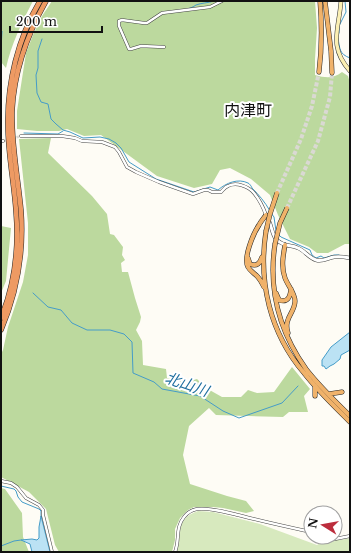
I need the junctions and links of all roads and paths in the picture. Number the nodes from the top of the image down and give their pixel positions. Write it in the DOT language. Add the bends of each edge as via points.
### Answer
graph roads {
  1 [pos="40,1"];
  2 [pos="46,1"];
  3 [pos="222,1"];
  4 [pos="320,1"];
  5 [pos="326,1"];
  6 [pos="341,1"];
  7 [pos="164,47"];
  8 [pos="350,71"];
  9 [pos="319,72"];
  10 [pos="332,72"];
  11 [pos="21,136"];
  12 [pos="277,193"];
  13 [pos="287,208"];
  14 [pos="266,215"];
  15 [pos="285,244"];
  16 [pos="263,254"];
  17 [pos="247,256"];
  18 [pos="350,258"];
  19 [pos="273,285"];
  20 [pos="265,288"];
  21 [pos="291,289"];
  22 [pos="1,318"];
  23 [pos="1,330"];
  24 [pos="291,345"];
  25 [pos="315,386"];
  26 [pos="342,392"];
  27 [pos="329,394"];
  28 [pos="315,396"];
  29 [pos="350,416"];
  30 [pos="350,422"];
  31 [pos="1,481"];
  32 [pos="303,530"];
  33 [pos="52,552"];
  34 [pos="175,552"];
  1 -- 22 [label="highway" via="14,63 8,100 17,248 10,292"];
  2 -- 23 [label="highway" via="28,36 14,88 12,125 21,210 22,248 14,293"];
  3 -- 7 [label="street" via="210,7 162,13 147,23 120,21 119,26 129,49 141,46"];
  4 -- 9 [label="highway" via="322,52"];
  5 -- 10 [label="highway"];
  6 -- 8 [label="main road" via="336,32 337,47 340,57"];
  11 -- 14 [label="street" via="62,136 108,143 119,152 127,167 193,194 204,190 221,192 227,186 241,185 255,194"];
  12 -- 16 [label="highway, bridge" via="266,231"];
  13 -- 19 [label="highway, bridge" via="275,244"];
  14 -- 15 [label="street" via="274,237"];
  14 -- 17 [label="highway" via="254,234"];
  15 -- 18 [label="street" via="298,247 316,260"];
  15 -- 21 [label="highway" via="283,268"];
  16 -- 17 [label="highway" via="257,265 250,264"];
  16 -- 20 [label="highway"];
  17 -- 20 [label="highway" via="247,266"];
  19 -- 21 [label="highway" via="278,298 282,301 288,300"];
  19 -- 24 [label="highway" via="282,326"];
  20 -- 25 [label="highway" via="276,327 286,347"];
  21 -- 24 [label="highway" via="295,302 287,322"];
  24 -- 27 [label="highway" via="307,370"];
  25 -- 28 [label="highway"];
  25 -- 30 [label="highway"];
  26 -- 27 [label="highway"];
  27 -- 29 [label="highway"];
  31 -- 33 [label="street" via="18,487 26,498 43,510"];
  32 -- 34 [label="street" via="215,510 196,510 180,522"];
}
